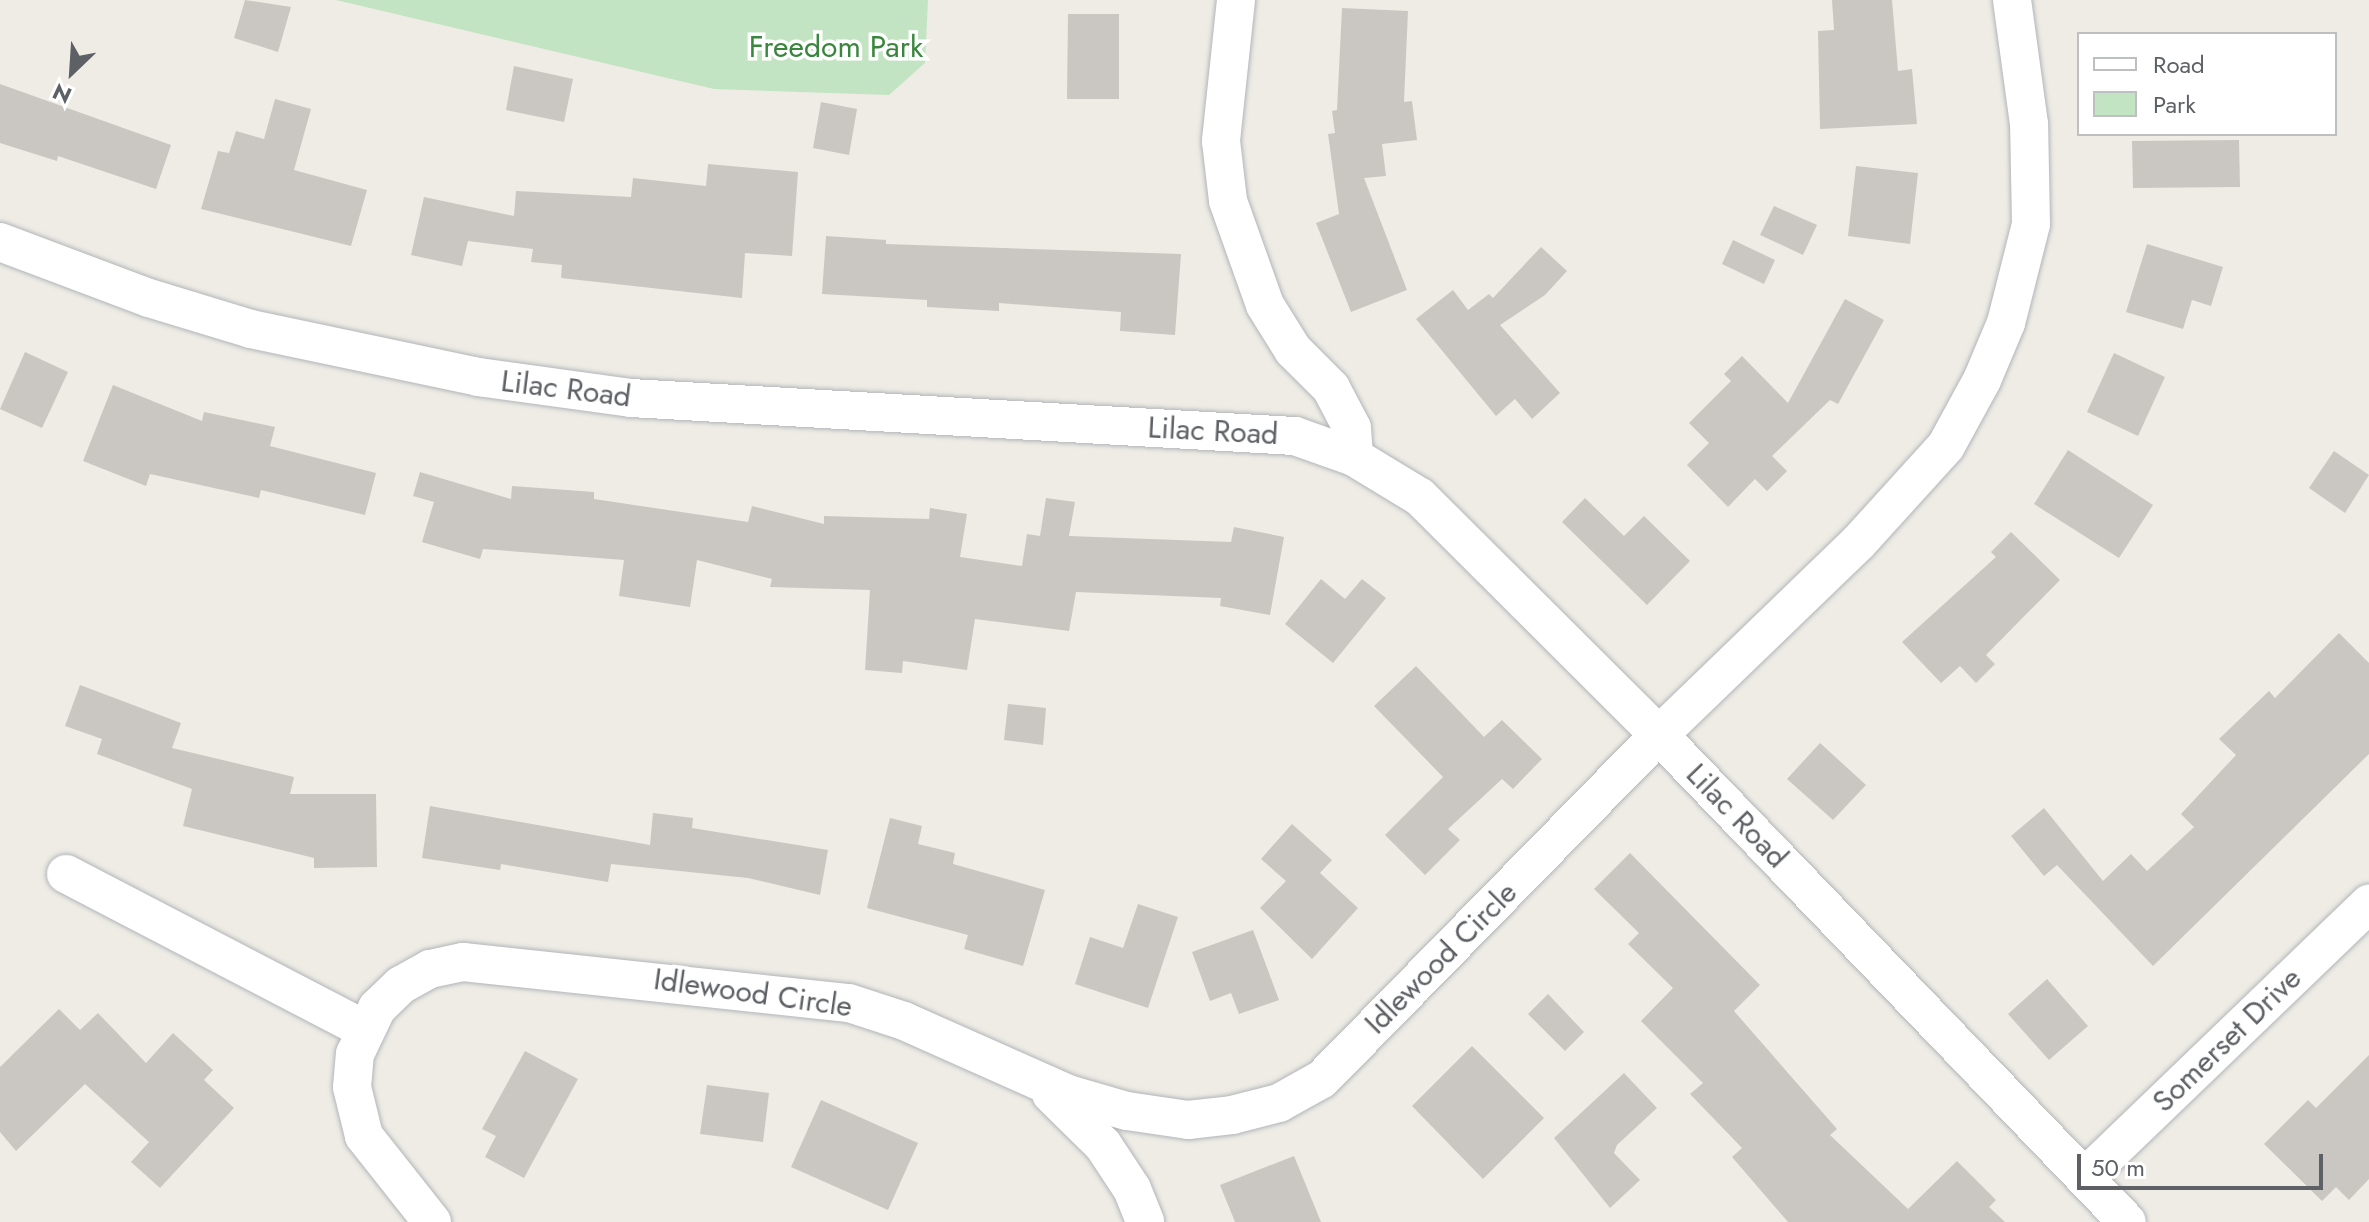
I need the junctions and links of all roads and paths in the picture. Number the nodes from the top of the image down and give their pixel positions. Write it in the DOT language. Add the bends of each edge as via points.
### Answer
graph roads {
  1 [pos="1236,0"];
  2 [pos="2012,0"];
  3 [pos="0,242"];
  4 [pos="1354,457"];
  5 [pos="1659,735"];
  6 [pos="66,874"];
  7 [pos="2369,904"];
  8 [pos="364,1029"];
  9 [pos="1025,1075"];
  10 [pos="2086,1176"];
  11 [pos="432,1222"];
  12 [pos="1145,1222"];
  13 [pos="2127,1222"];
  1 -- 4 [label="street" via="1221,141 1228,201 1265,305 1293,350 1331,388 1352,428"];
  2 -- 5 [label="street, Idlewood Circle" via="2029,124 2031,224 2006,323 1982,380 1946,446 1912,488"];
  3 -- 4 [label="street, Lilac Road" via="149,298 251,329 478,377 631,398 1295,436"];
  4 -- 5 [label="street, Lilac Road" via="1420,497"];
  5 -- 9 [label="street, Idlewood Circle" via="1322,1079 1279,1103 1188,1120 1127,1111"];
  5 -- 10 [label="street, Lilac Road"];
  6 -- 8 [label="street"];
  7 -- 10 [label="street, Somerset Drive"];
  8 -- 9 [label="street, Idlewood Circle" via="401,985 430,969 463,962 820,997 904,1021"];
  8 -- 11 [label="street, Idlewood Circle" via="352,1087 364,1136"];
  9 -- 12 [label="street" via="1103,1145 1132,1189"];
  10 -- 13 [label="street, Lilac Road"];
}
